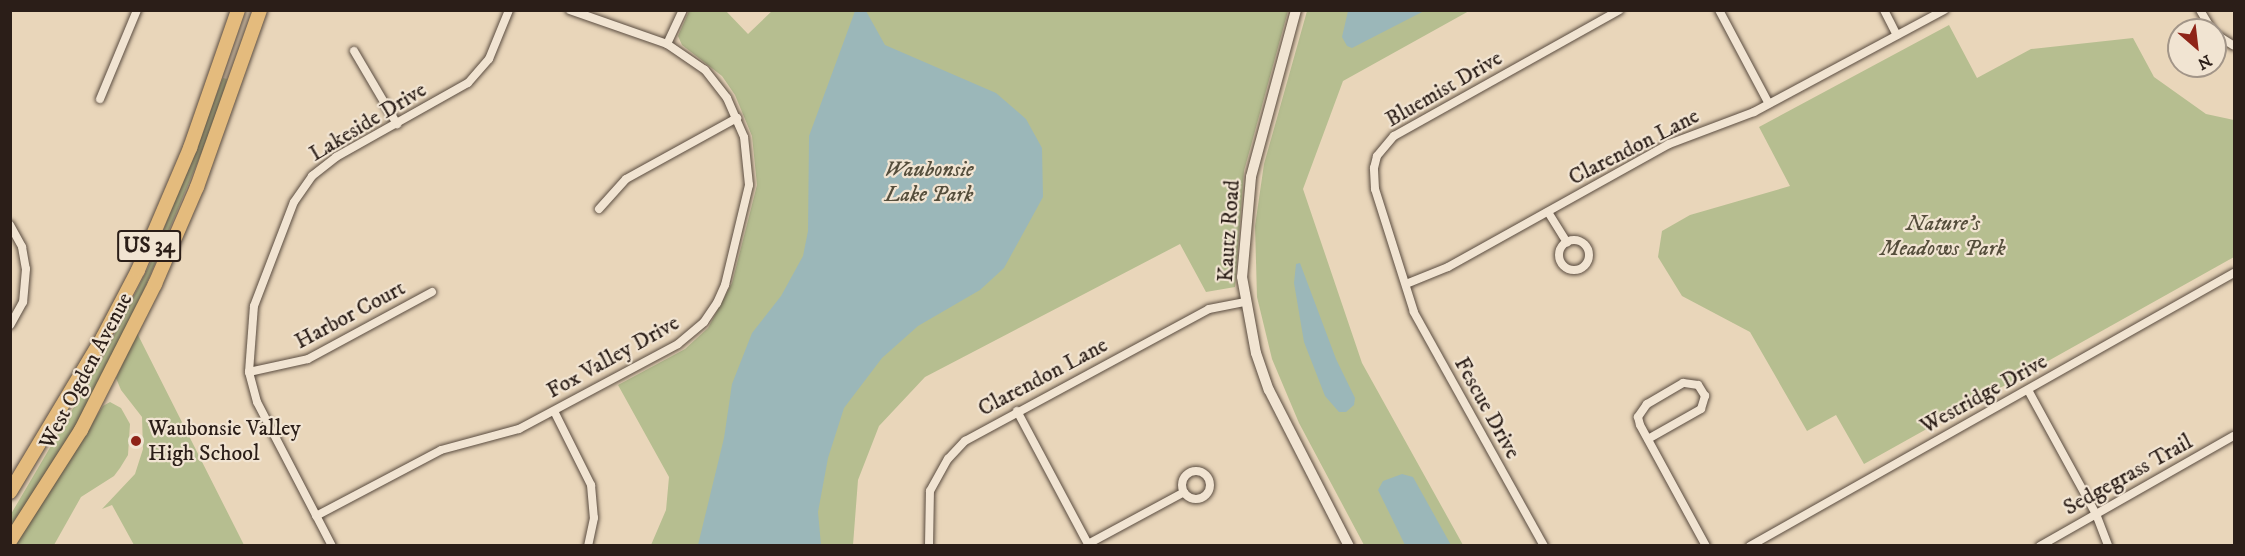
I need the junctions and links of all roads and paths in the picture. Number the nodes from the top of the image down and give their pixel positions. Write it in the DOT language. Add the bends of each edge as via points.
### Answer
graph roads {
  1 [pos="137,10"];
  2 [pos="238,10"];
  3 [pos="260,10"];
  4 [pos="509,10"];
  5 [pos="570,10"];
  6 [pos="683,10"];
  7 [pos="1296,10"];
  8 [pos="1619,10"];
  9 [pos="1719,10"];
  10 [pos="1884,10"];
  11 [pos="1944,10"];
  12 [pos="1897,35"];
  13 [pos="667,44"];
  14 [pos="354,51"];
  15 [pos="100,99"];
  16 [pos="1769,104"];
  17 [pos="737,118"];
  18 [pos="396,124"];
  19 [pos="600,209"];
  20 [pos="1548,212"];
  21 [pos="10,225"];
  22 [pos="1567,242"];
  23 [pos="2235,273"];
  24 [pos="1406,284"];
  25 [pos="432,292"];
  26 [pos="1245,302"];
  27 [pos="10,325"];
  28 [pos="249,372"];
  29 [pos="2028,390"];
  30 [pos="554,411"];
  31 [pos="1017,411"];
  32 [pos="2235,436"];
  33 [pos="1648,439"];
  34 [pos="10,492"];
  35 [pos="1184,492"];
  36 [pos="2096,514"];
  37 [pos="316,516"];
  38 [pos="10,541"];
  39 [pos="1088,544"];
  40 [pos="332,546"];
  41 [pos="588,546"];
  42 [pos="929,546"];
  43 [pos="1349,546"];
  44 [pos="1544,546"];
  45 [pos="1706,546"];
  46 [pos="1750,546"];
  47 [pos="2040,546"];
  48 [pos="2108,546"];
  1 -- 15 [label="street"];
  2 -- 34 [label="main road, West Ogden Avenue / US 34" via="190,148 138,270 68,399"];
  3 -- 38 [label="main road, West Ogden Avenue / US 34" via="217,136 164,265 81,430"];
  4 -- 18 [label="street, Lakeside Drive" via="494,48 476,75 460,89"];
  5 -- 13 [label="street, Fox Valley Drive"];
  6 -- 13 [label="street"];
  7 -- 26 [label="street, Kautz Road" via="1251,177 1242,244"];
  8 -- 24 [label="street, Bluemist Drive" via="1406,129 1383,146 1373,178"];
  9 -- 16 [label="street"];
  10 -- 12 [label="street"];
  11 -- 12 [label="street, Clarendon Lane"];
  12 -- 16 [label="street, Clarendon Lane"];
  13 -- 17 [label="street, Fox Valley Drive" via="705,70"];
  14 -- 18 [label="street"];
  16 -- 20 [label="street, Clarendon Lane" via="1669,144"];
  17 -- 19 [label="street" via="626,179"];
  17 -- 30 [label="street, Fox Valley Drive" via="748,153 748,199 725,285 713,309 678,344"];
  18 -- 28 [label="street, Lakeside Drive" via="328,162 297,195 254,306"];
  20 -- 22 [label="street"];
  20 -- 24 [label="street, Clarendon Lane" via="1441,271"];
  21 -- 27 [label="street" via="22,247 26,269 23,302"];
  23 -- 29 [label="street, Westridge Drive"];
  24 -- 44 [label="street, Fescue Drive" via="1420,323"];
  25 -- 28 [label="street, Harbor Court" via="308,359"];
  26 -- 31 [label="street, Clarendon Lane" via="1209,309"];
  26 -- 43 [label="street, Kautz Road" via="1269,390"];
  28 -- 37 [label="street, Lakeside Drive" via="257,402"];
  29 -- 36 [label="street"];
  29 -- 46 [label="street, Westridge Drive"];
  30 -- 37 [label="street, Fox Valley Drive" via="510,433 441,450"];
  30 -- 41 [label="street" via="591,485 594,518"];
  31 -- 39 [label="street"];
  31 -- 42 [label="street, Clarendon Lane" via="965,441 942,468 930,491"];
  32 -- 36 [label="street, Sedgegrass Trail"];
  33 -- 33 [label="street" via="1638,417 1641,409 1683,383 1698,384 1706,396 1701,409"];
  33 -- 45 [label="street"];
  35 -- 39 [label="street"];
  36 -- 47 [label="street, Sedgegrass Trail"];
  36 -- 48 [label="street"];
  37 -- 40 [label="street, Lakeside Drive"];
}
